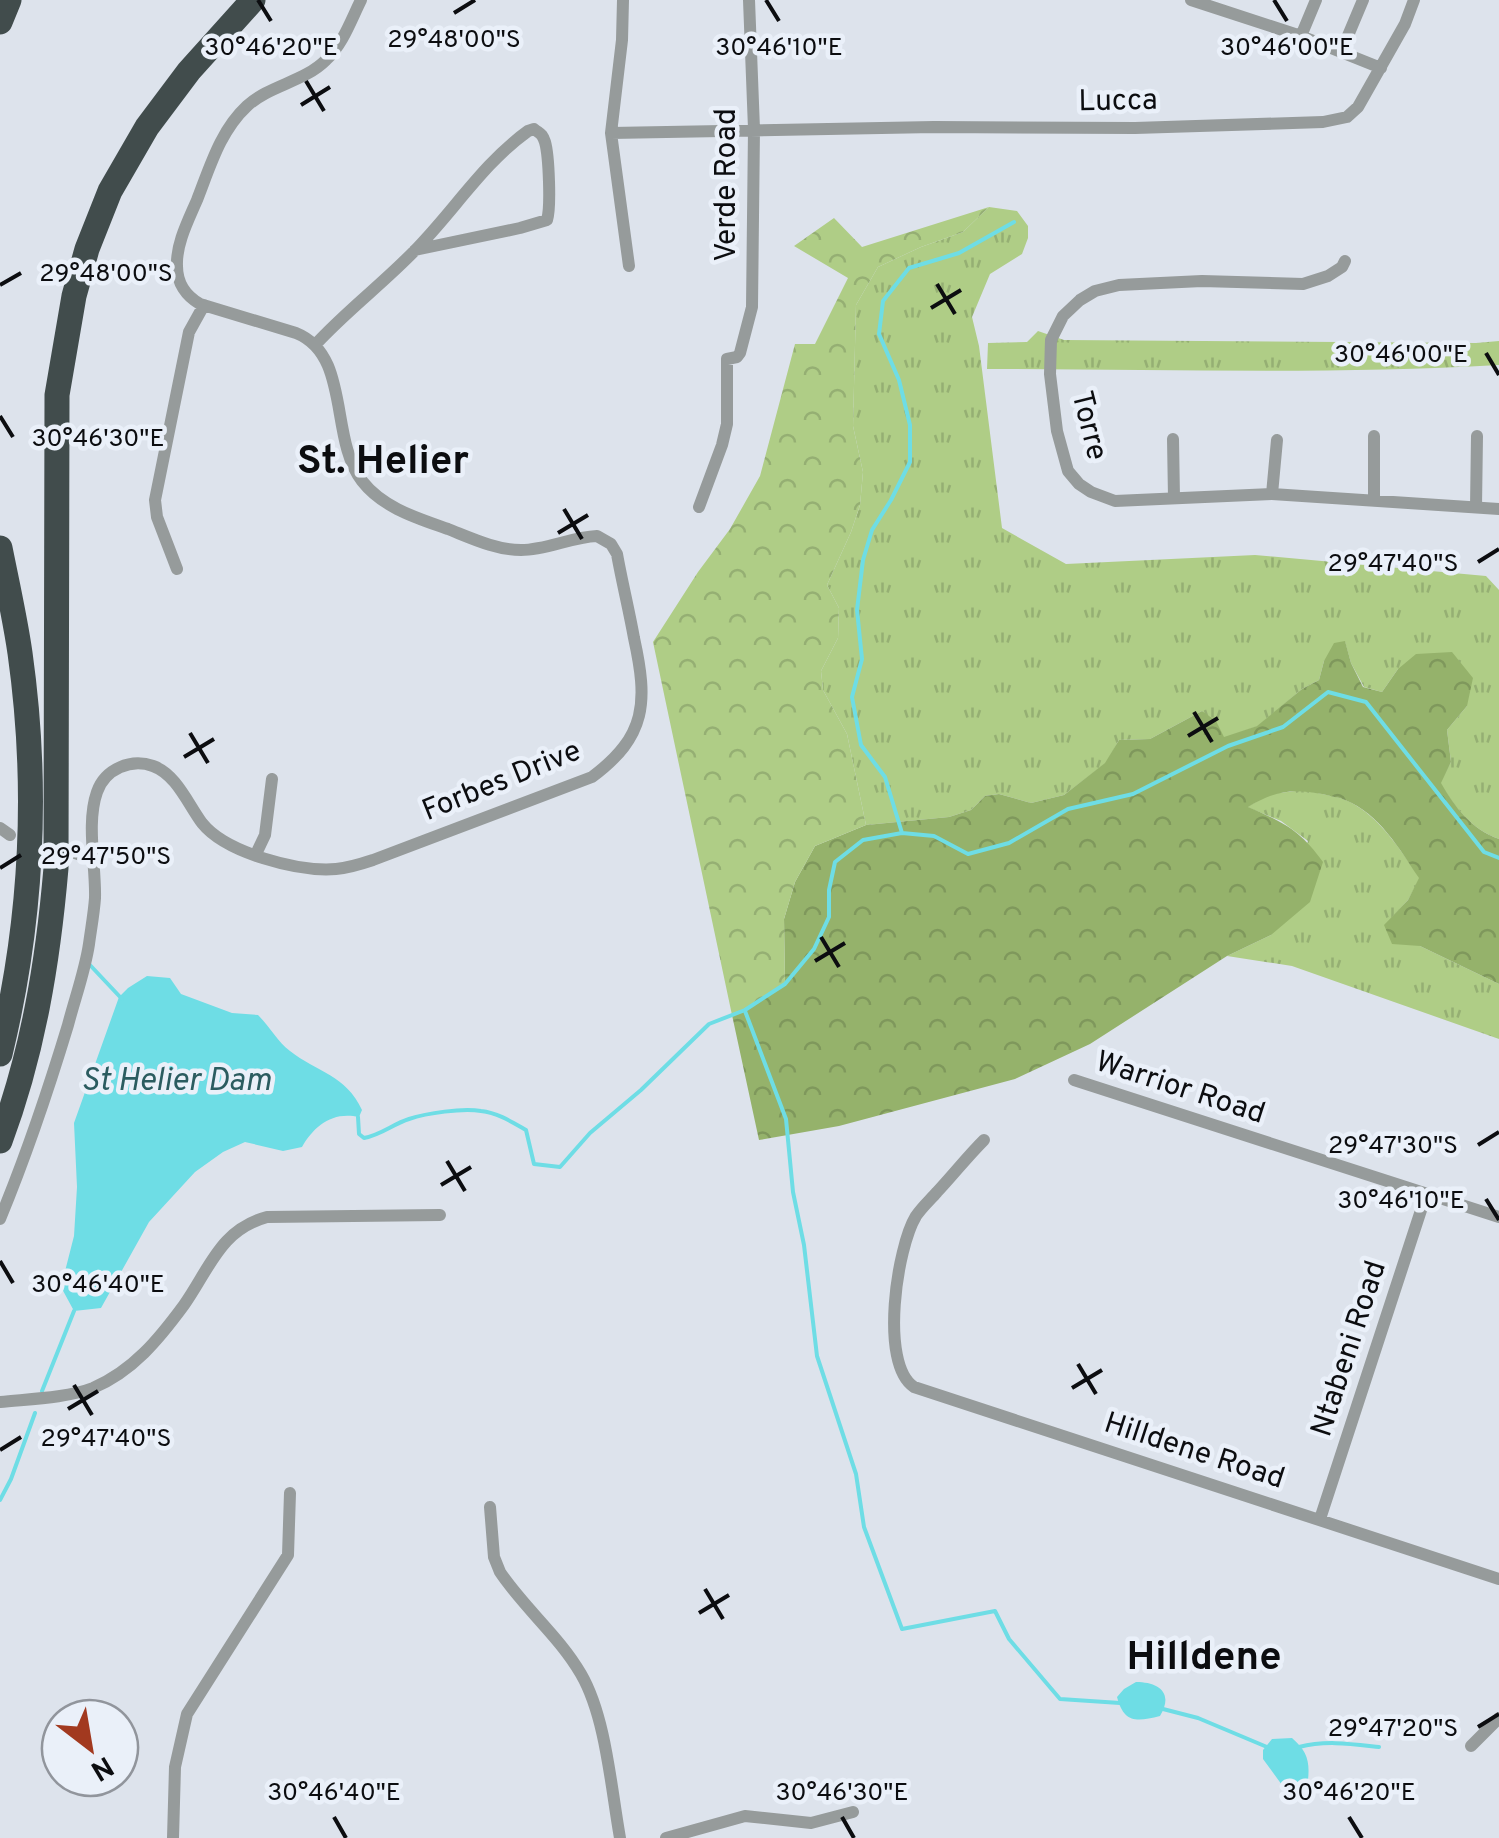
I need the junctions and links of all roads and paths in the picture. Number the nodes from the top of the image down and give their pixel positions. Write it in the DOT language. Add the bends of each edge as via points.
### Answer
graph roads {
  1 [pos="9,0"];
  2 [pos="254,0"];
  3 [pos="361,0"];
  4 [pos="624,0"];
  5 [pos="750,0"];
  6 [pos="1192,0"];
  7 [pos="1316,0"];
  8 [pos="1362,0"];
  9 [pos="1414,0"];
  10 [pos="0,22"];
  11 [pos="1302,36"];
  12 [pos="1346,38"];
  13 [pos="1381,68"];
  14 [pos="754,130"];
  15 [pos="611,133"];
  16 [pos="416,250"];
  17 [pos="1345,261"];
  18 [pos="628,266"];
  19 [pos="204,306"];
  20 [pos="315,344"];
  21 [pos="1374,436"];
  22 [pos="1476,436"];
  23 [pos="1172,439"];
  24 [pos="1277,440"];
  25 [pos="1272,494"];
  26 [pos="1174,498"];
  27 [pos="1374,500"];
  28 [pos="699,507"];
  29 [pos="1476,507"];
  30 [pos="1499,509"];
  31 [pos="0,548"];
  32 [pos="177,568"];
  33 [pos="272,780"];
  34 [pos="72,852"];
  35 [pos="256,854"];
  36 [pos="93,859"];
  37 [pos="0,1054"];
  38 [pos="1074,1080"];
  39 [pos="984,1140"];
  40 [pos="0,1142"];
  41 [pos="1426,1194"];
  42 [pos="440,1216"];
  43 [pos="1499,1217"];
  44 [pos="0,1220"];
  45 [pos="0,1402"];
  46 [pos="290,1493"];
  47 [pos="490,1507"];
  48 [pos="1320,1520"];
  49 [pos="1499,1579"];
  50 [pos="1499,1718"];
  51 [pos="1471,1746"];
  52 [pos="853,1812"];
  53 [pos="173,1838"];
  54 [pos="620,1838"];
  55 [pos="666,1838"];
  1 -- 10 [label="highway"];
  2 -- 40 [label="highway" via="188,67 147,126 110,191 74,296 57,396 56,868 40,1006"];
  3 -- 19 [label="street" via="326,60 252,101 215,153 176,264 188,296"];
  4 -- 15 [label="street"];
  5 -- 14 [label="street, Verde Road"];
  6 -- 11 [label="street"];
  7 -- 11 [label="street"];
  8 -- 12 [label="street"];
  9 -- 13 [label="street, Lucca"];
  11 -- 13 [label="street"];
  13 -- 14 [label="street, Lucca" via="1352,113 1308,124"];
  14 -- 15 [label="street, Lucca"];
  14 -- 28 [label="street, Verde Road" via="752,307 740,353 727,359 727,424"];
  15 -- 18 [label="street"];
  16 -- 16 [label="street" via="502,154 528,131 540,133 547,220"];
  16 -- 20 [label="street"];
  17 -- 26 [label="street, Torre" via="1303,284 1118,285 1088,294 1063,316 1052,340 1050,374 1068,471 1106,500"];
  19 -- 20 [label="street"];
  19 -- 32 [label="street" via="189,332 155,500"];
  20 -- 35 [label="street, Forbes Drive" via="329,368 354,467 390,505 508,549 596,536 611,544 642,701 619,754 571,786 360,864 310,868"];
  21 -- 27 [label="street"];
  22 -- 29 [label="street"];
  23 -- 26 [label="street"];
  24 -- 25 [label="street"];
  25 -- 26 [label="street, Torre"];
  25 -- 27 [label="street, Torre"];
  27 -- 29 [label="street, Torre"];
  29 -- 30 [label="street, Torre"];
  31 -- 37 [label="highway" via="20,651 30,779 22,950"];
  33 -- 35 [label="street"];
  34 -- 36 [label="street"];
  35 -- 36 [label="street, Forbes Drive" via="208,830 170,776 133,763 118,767 97,790"];
  36 -- 44 [label="street" via="95,900 82,974 50,1086"];
  38 -- 41 [label="street, Warrior Road"];
  39 -- 48 [label="street, Hilldene Road" via="917,1214 906,1242 895,1344 908,1382"];
  41 -- 43 [label="street, Warrior Road"];
  41 -- 48 [label="street, Ntabeni Road"];
  42 -- 45 [label="street" via="255,1220 230,1236 140,1358 88,1390"];
  46 -- 53 [label="street" via="288,1554 187,1714 175,1767"];
  47 -- 54 [label="street" via="500,1572 591,1693"];
  48 -- 49 [label="street, Hilldene Road"];
  50 -- 51 [label="street"];
  52 -- 55 [label="street" via="812,1823 745,1816"];
}
